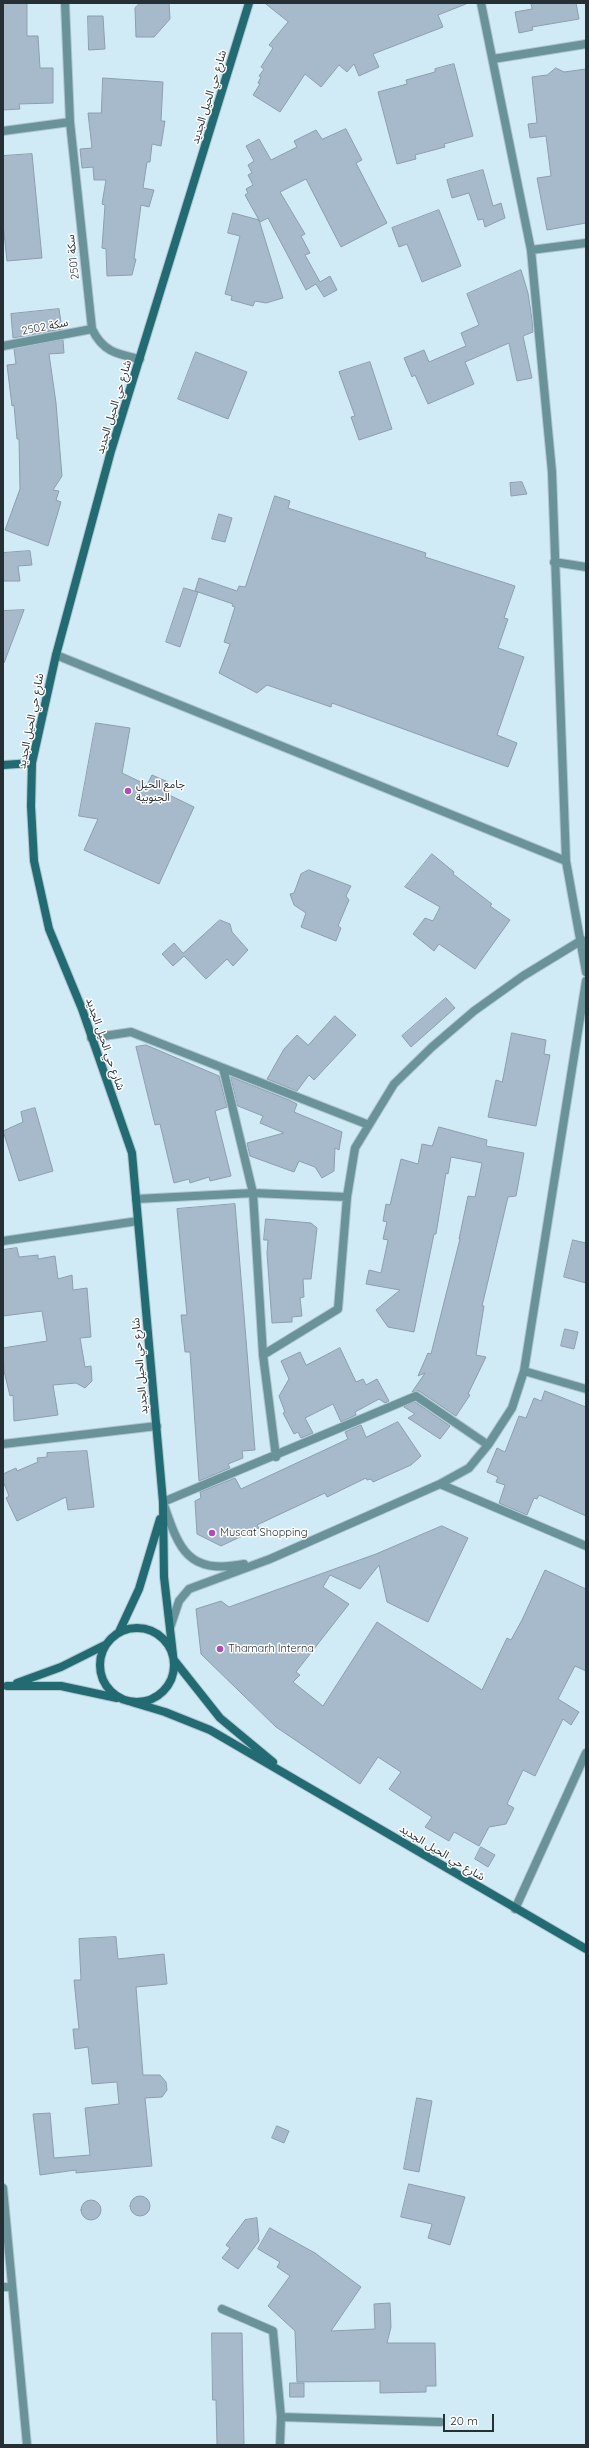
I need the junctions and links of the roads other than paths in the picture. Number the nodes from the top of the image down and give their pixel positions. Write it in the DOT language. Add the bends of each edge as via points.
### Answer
graph roads {
  1 [pos="65,3"];
  2 [pos="249,3"];
  3 [pos="481,3"];
  4 [pos="586,44"];
  5 [pos="493,59"];
  6 [pos="70,122"];
  7 [pos="3,131"];
  8 [pos="586,243"];
  9 [pos="531,250"];
  10 [pos="92,329"];
  11 [pos="3,346"];
  12 [pos="140,359"];
  13 [pos="554,562"];
  14 [pos="586,566"];
  15 [pos="56,655"];
  16 [pos="32,763"];
  17 [pos="3,765"];
  18 [pos="566,861"];
  19 [pos="582,940"];
  20 [pos="586,972"];
  21 [pos="586,981"];
  22 [pos="91,1038"];
  23 [pos="223,1068"];
  24 [pos="369,1125"];
  25 [pos="253,1193"];
  26 [pos="347,1197"];
  27 [pos="136,1199"];
  28 [pos="138,1222"];
  29 [pos="3,1241"];
  30 [pos="263,1355"];
  31 [pos="524,1371"];
  32 [pos="586,1389"];
  33 [pos="157,1426"];
  34 [pos="3,1444"];
  35 [pos="488,1445"];
  36 [pos="276,1457"];
  37 [pos="440,1484"];
  38 [pos="164,1502"];
  39 [pos="586,1546"];
  40 [pos="270,1559"];
  41 [pos="169,1630"];
  42 [pos="119,1632"];
  43 [pos="105,1645"];
  44 [pos="174,1658"];
  45 [pos="5,1686"];
  46 [pos="124,1699"];
  47 [pos="586,1753"];
  48 [pos="287,1774"];
  49 [pos="515,1909"];
  50 [pos="586,1949"];
  51 [pos="3,2188"];
  52 [pos="3,2287"];
  53 [pos="12,2287"];
  54 [pos="222,2309"];
  55 [pos="281,2418"];
  56 [pos="440,2422"];
  57 [pos="27,2445"];
  58 [pos="280,2445"];
  1 -- 6 [label="street, سكة 2501"];
  2 -- 12 [label="street, شارع حي الحيل الجديد"];
  3 -- 5 [label="street"];
  4 -- 5 [label="street"];
  5 -- 9 [label="street"];
  6 -- 7 [label="street"];
  6 -- 10 [label="street, سكة 2501"];
  8 -- 9 [label="street"];
  9 -- 13 [label="street" via="552,472"];
  10 -- 11 [label="street, سكة 2502"];
  10 -- 12 [label="street, سكة 2501" via="98,342 114,354"];
  12 -- 15 [label="street, شارع حي الحيل الجديد" via="111,451"];
  13 -- 14 [label="street"];
  13 -- 18 [label="street"];
  15 -- 16 [label="street, شارع حي الحيل الجديد"];
  15 -- 18 [label="street"];
  16 -- 17 [label="street"];
  16 -- 22 [label="street, شارع حي الحيل الجديد" via="31,806 37,876 49,929 82,1009"];
  18 -- 19 [label="street"];
  19 -- 20 [label="street"];
  19 -- 24 [label="street" via="474,1011 432,1047 394,1084"];
  21 -- 31 [label="street"];
  22 -- 23 [label="street" via="131,1032"];
  22 -- 27 [label="street, شارع حي الحيل الجديد" via="132,1153"];
  23 -- 24 [label="street"];
  23 -- 25 [label="street"];
  24 -- 26 [label="street" via="355,1148"];
  25 -- 26 [label="street"];
  25 -- 27 [label="street"];
  25 -- 30 [label="street"];
  26 -- 30 [label="street" via="338,1309"];
  27 -- 28 [label="street, شارع حي الحيل الجديد"];
  28 -- 29 [label="street"];
  28 -- 33 [label="street, شارع حي الحيل الجديد"];
  30 -- 36 [label="street"];
  31 -- 32 [label="street"];
  31 -- 35 [label="street" via="512,1408"];
  33 -- 34 [label="street"];
  33 -- 38 [label="street, شارع حي الحيل الجديد"];
  35 -- 36 [label="street" via="416,1396"];
  35 -- 37 [label="street" via="469,1468"];
  36 -- 38 [label="street"];
  37 -- 39 [label="street"];
  37 -- 40 [label="street"];
  38 -- 40 [label="street" via="179,1546 196,1560 227,1568"];
  38 -- 41 [label="street" via="162,1552"];
  38 -- 42 [label="street" via="148,1566"];
  40 -- 41 [label="street" via="189,1589 180,1601"];
  41 -- 44 [label="street"];
  42 -- 43 [label="street"];
  42 -- 44 [label="street" via="140,1627 151,1630 161,1636"];
  43 -- 45 [label="street" via="61,1667"];
  43 -- 46 [label="street" via="100,1666 102,1676 110,1690"];
  44 -- 46 [label="street" via="170,1681 156,1696 135,1702"];
  44 -- 48 [label="street" via="220,1718"];
  45 -- 46 [label="street" via="61,1686"];
  46 -- 48 [label="street" via="210,1730"];
  47 -- 49 [label="street"];
  48 -- 49 [label="street, شارع حي الحيل الجديد"];
  49 -- 50 [label="street, شارع حي الحيل الجديد"];
  51 -- 53 [label="street"];
  52 -- 53 [label="street"];
  53 -- 57 [label="street"];
  54 -- 55 [label="street" via="273,2331"];
  55 -- 56 [label="street"];
  55 -- 58 [label="street"];
}
